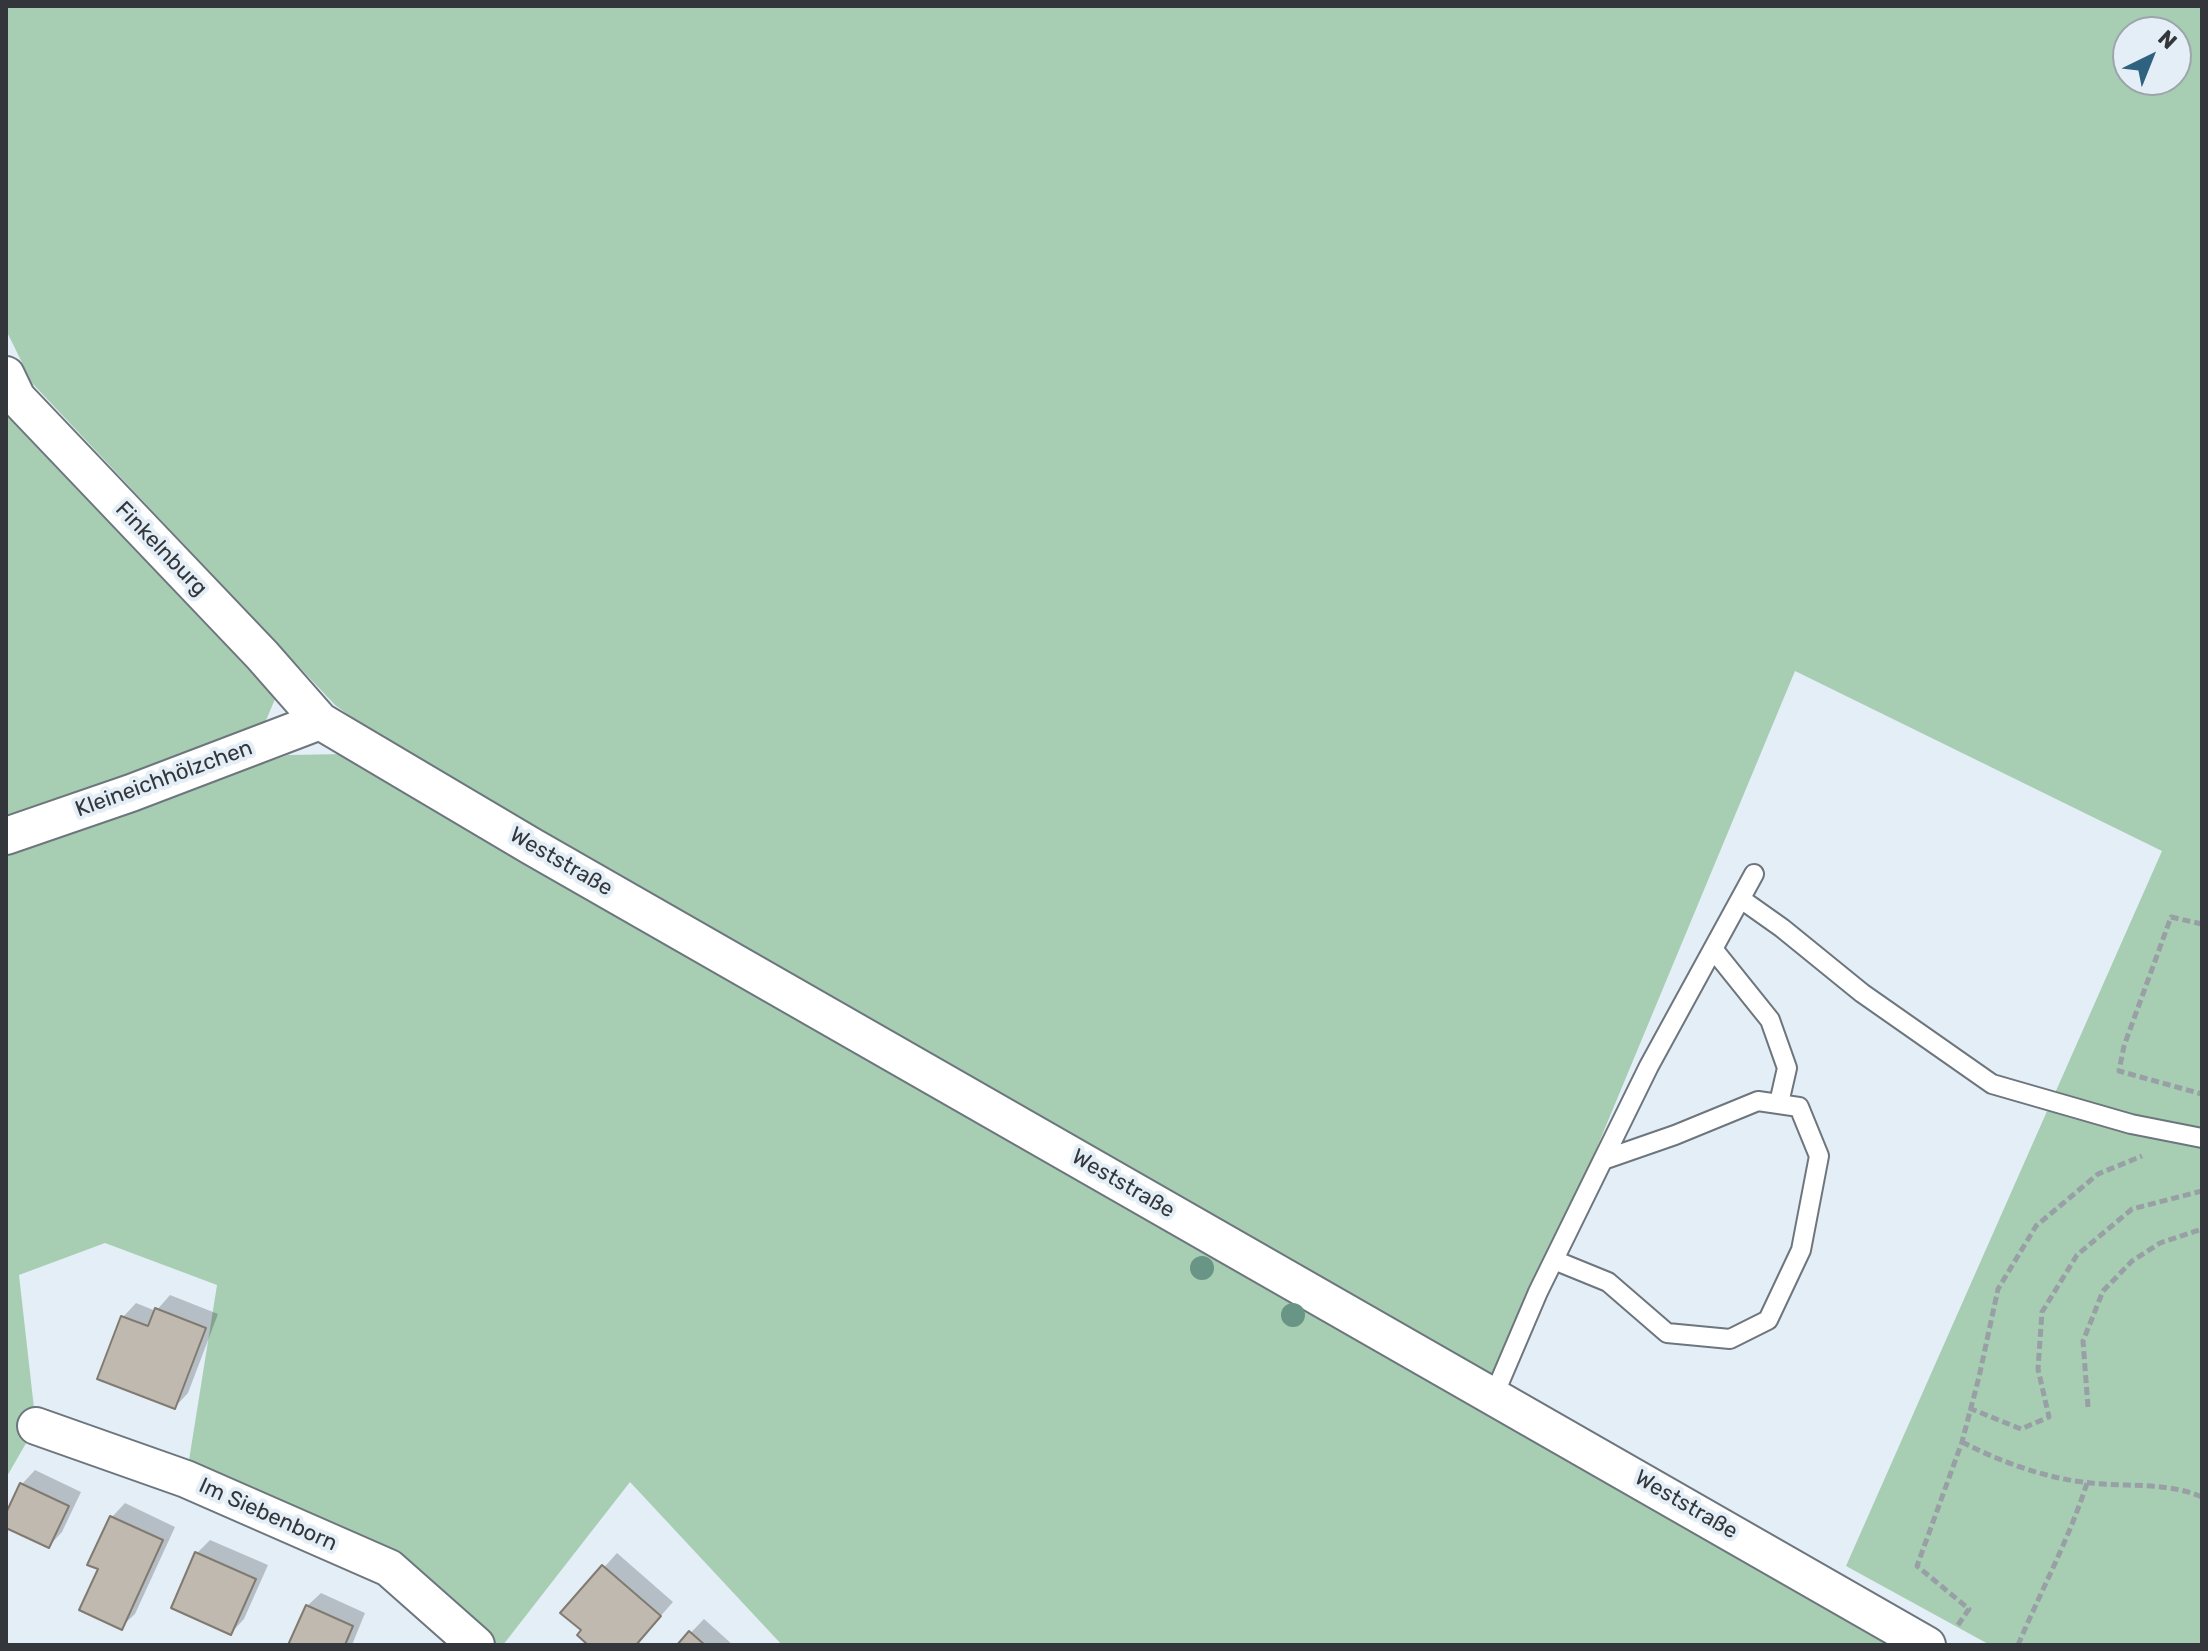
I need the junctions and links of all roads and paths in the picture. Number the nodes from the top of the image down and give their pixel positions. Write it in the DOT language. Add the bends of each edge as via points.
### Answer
graph roads {
  1 [pos="6,375"];
  2 [pos="320,721"];
  3 [pos="6,836"];
  4 [pos="1754,874"];
  5 [pos="1741,899"];
  6 [pos="2202,924"];
  7 [pos="1713,949"];
  8 [pos="2202,1094"];
  9 [pos="1779,1103"];
  10 [pos="2202,1138"];
  11 [pos="2149,1153"];
  12 [pos="1603,1160"];
  13 [pos="2202,1191"];
  14 [pos="2202,1229"];
  15 [pos="1554,1260"];
  16 [pos="1494,1395"];
  17 [pos="2088,1407"];
  18 [pos="1969,1408"];
  19 [pos="36,1426"];
  20 [pos="1962,1442"];
  21 [pos="2087,1483"];
  22 [pos="2202,1497"];
  23 [pos="1939,1639"];
  24 [pos="476,1645"];
  25 [pos="2018,1645"];
  1 -- 2 [label="street, Finkelnburg" via="17,398"];
  2 -- 3 [label="street, Kleineichhölzchen"];
  2 -- 16 [label="street, Weststraße"];
  4 -- 5 [label="lane"];
  5 -- 7 [label="lane"];
  5 -- 10 [label="lane" via="1992,1084 2131,1124"];
  6 -- 8 [label="path" via="2171,917 2119,1071"];
  7 -- 9 [label="lane" via="1770,1020 1787,1068"];
  7 -- 12 [label="lane"];
  9 -- 12 [label="lane" via="1758,1101"];
  9 -- 15 [label="lane" via="1799,1107 1819,1156 1801,1250 1768,1320 1730,1339 1667,1333 1608,1282"];
  11 -- 18 [label="path" via="2098,1174 2036,1226 1998,1289"];
  12 -- 15 [label="lane"];
  13 -- 18 [label="path" via="2132,1209 2077,1255 2042,1312 2038,1369 2049,1417 2021,1429"];
  14 -- 17 [label="path" via="2160,1243 2132,1261 2103,1291 2083,1341"];
  15 -- 16 [label="lane"];
  16 -- 23 [label="street, Weststraße"];
  18 -- 20 [label="path"];
  19 -- 24 [label="street, Im Siebenborn" via="186,1479 389,1568"];
  20 -- 21 [label="path" via="2001,1462"];
  20 -- 23 [label="path" via="1917,1566 1969,1609"];
  21 -- 22 [label="path" via="2186,1490"];
  21 -- 25 [label="path"];
}
